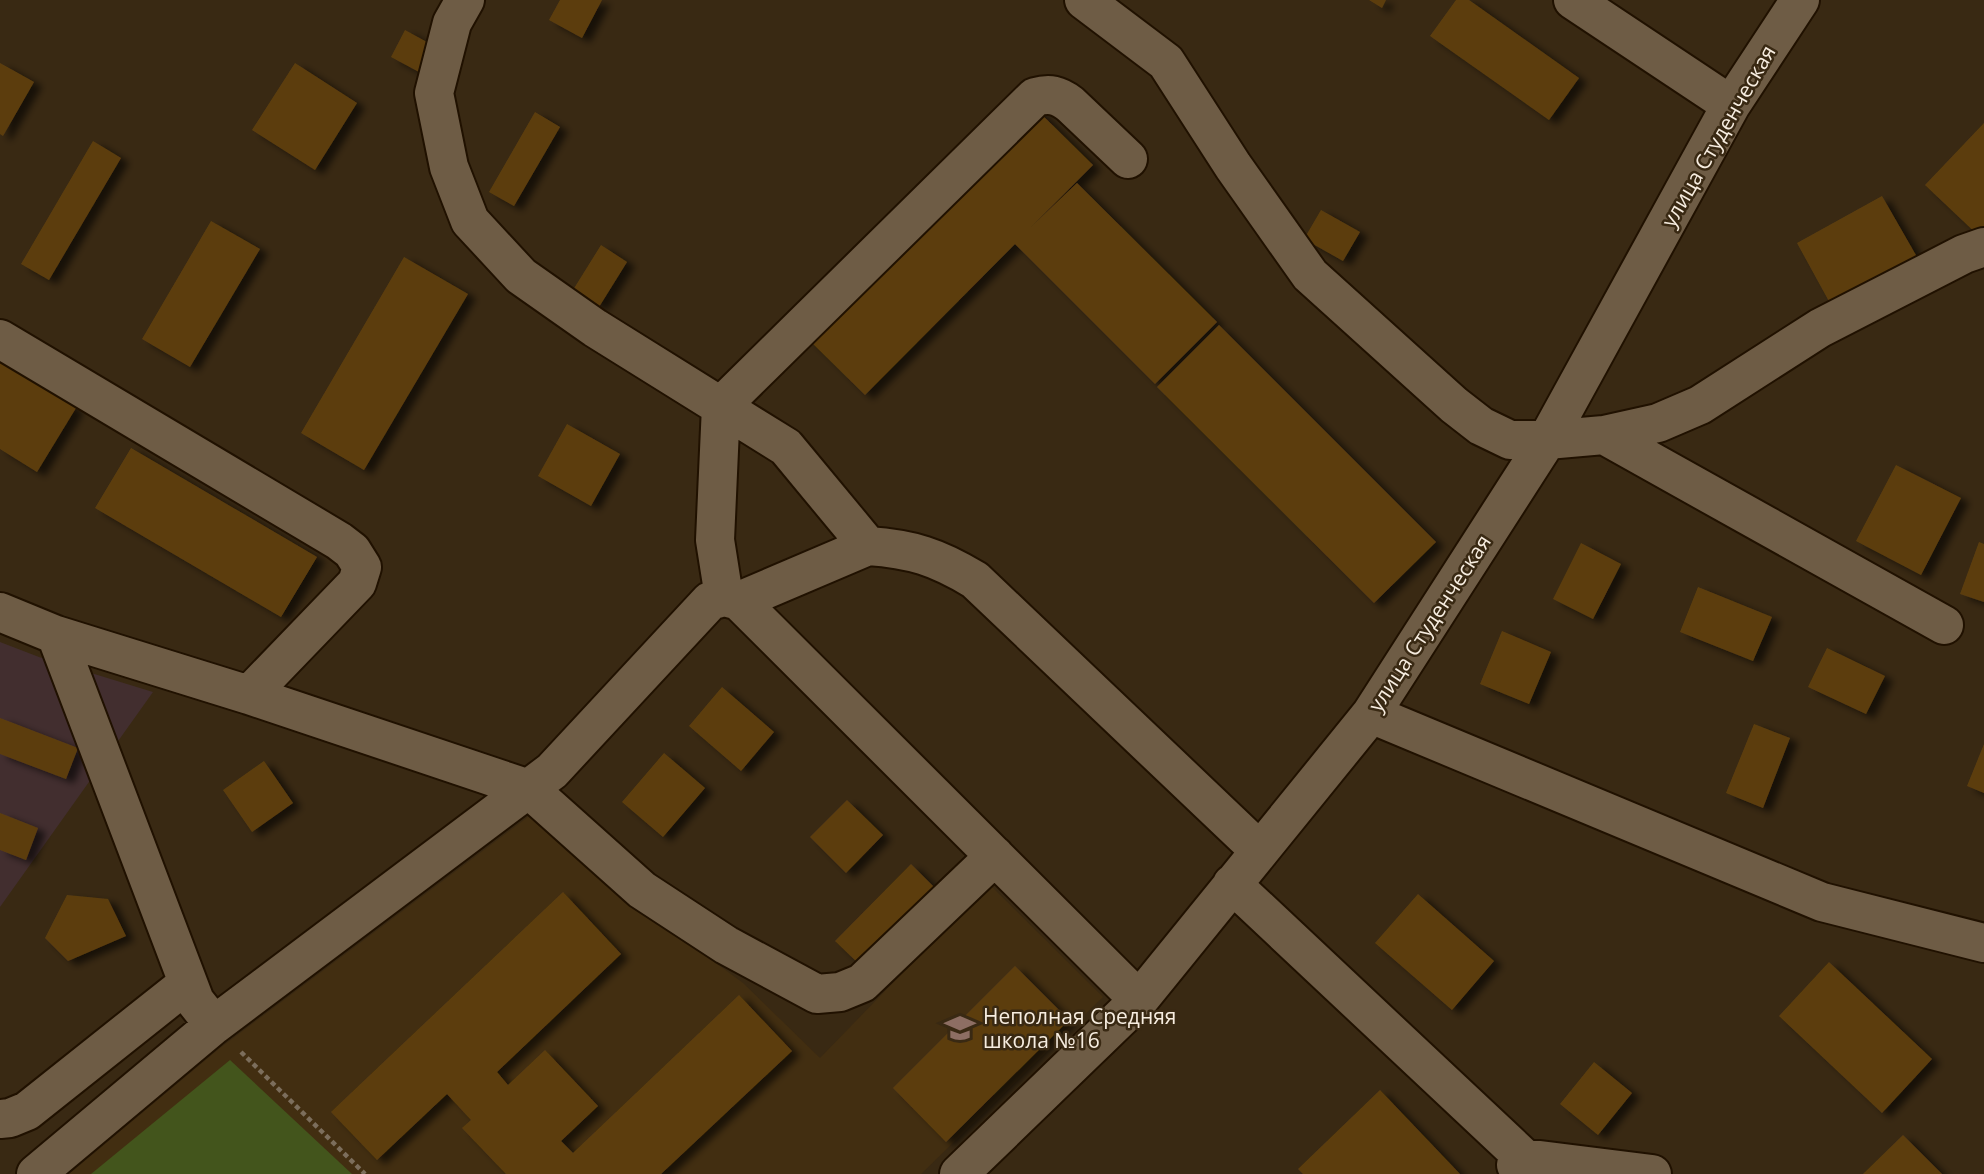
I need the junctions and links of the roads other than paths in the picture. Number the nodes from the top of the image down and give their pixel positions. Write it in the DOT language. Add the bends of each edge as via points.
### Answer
graph roads {
  1 [pos="465,0"];
  2 [pos="1084,0"];
  3 [pos="1573,0"];
  4 [pos="1800,0"];
  5 [pos="1731,105"];
  6 [pos="1128,159"];
  7 [pos="1984,247"];
  8 [pos="0,339"];
  9 [pos="721,406"];
  10 [pos="1604,435"];
  11 [pos="1547,440"];
  12 [pos="868,546"];
  13 [pos="732,599"];
  14 [pos="0,612"];
  15 [pos="1944,625"];
  16 [pos="56,635"];
  17 [pos="249,695"];
  18 [pos="1371,714"];
  19 [pos="528,789"];
  20 [pos="1260,851"];
  21 [pos="995,856"];
  22 [pos="1232,884"];
  23 [pos="1984,943"];
  24 [pos="188,983"];
  25 [pos="1139,1000"];
  26 [pos="214,1025"];
  27 [pos="0,1119"];
  28 [pos="1524,1169"];
  29 [pos="36,1174"];
  30 [pos="959,1174"];
  31 [pos="1652,1174"];
  1 -- 9 [label="street" via="452,23 434,93 449,167 470,222 522,276 595,328"];
  2 -- 11 [label="street" via="1166,62 1310,275 1481,426 1510,440"];
  3 -- 5 [label="street"];
  4 -- 5 [label="street, улица Студенческая"];
  5 -- 11 [label="street, улица Студенческая"];
  6 -- 9 [label="street" via="1059,96 1035,97"];
  7 -- 10 [label="street" via="1819,328 1700,405 1658,423"];
  8 -- 17 [label="street" via="352,551 362,566 357,583"];
  9 -- 12 [label="street" via="786,447"];
  9 -- 13 [label="street" via="715,540"];
  10 -- 11 [label="street"];
  10 -- 15 [label="street"];
  11 -- 18 [label="street, улица Студенческая"];
  12 -- 13 [label="street"];
  12 -- 20 [label="street" via="921,554 975,580"];
  13 -- 19 [label="street" via="710,601 552,771"];
  13 -- 21 [label="street"];
  14 -- 16 [label="street"];
  16 -- 17 [label="street"];
  16 -- 24 [label="street"];
  17 -- 19 [label="street"];
  18 -- 20 [label="street, улица Студенческая"];
  18 -- 23 [label="street" via="1822,902"];
  19 -- 21 [label="street" via="642,890 726,945 817,994 840,992 862,983"];
  19 -- 26 [label="street"];
  20 -- 22 [label="street, улица Студенческая"];
  21 -- 25 [label="street"];
  22 -- 25 [label="street, улица Студенческая"];
  22 -- 28 [label="street"];
  24 -- 26 [label="street" via="195,1001"];
  24 -- 27 [label="street" via="27,1111"];
  25 -- 30 [label="street, улица Студенческая"];
  26 -- 29 [label="street"];
  28 -- 31 [label="street"];
}
